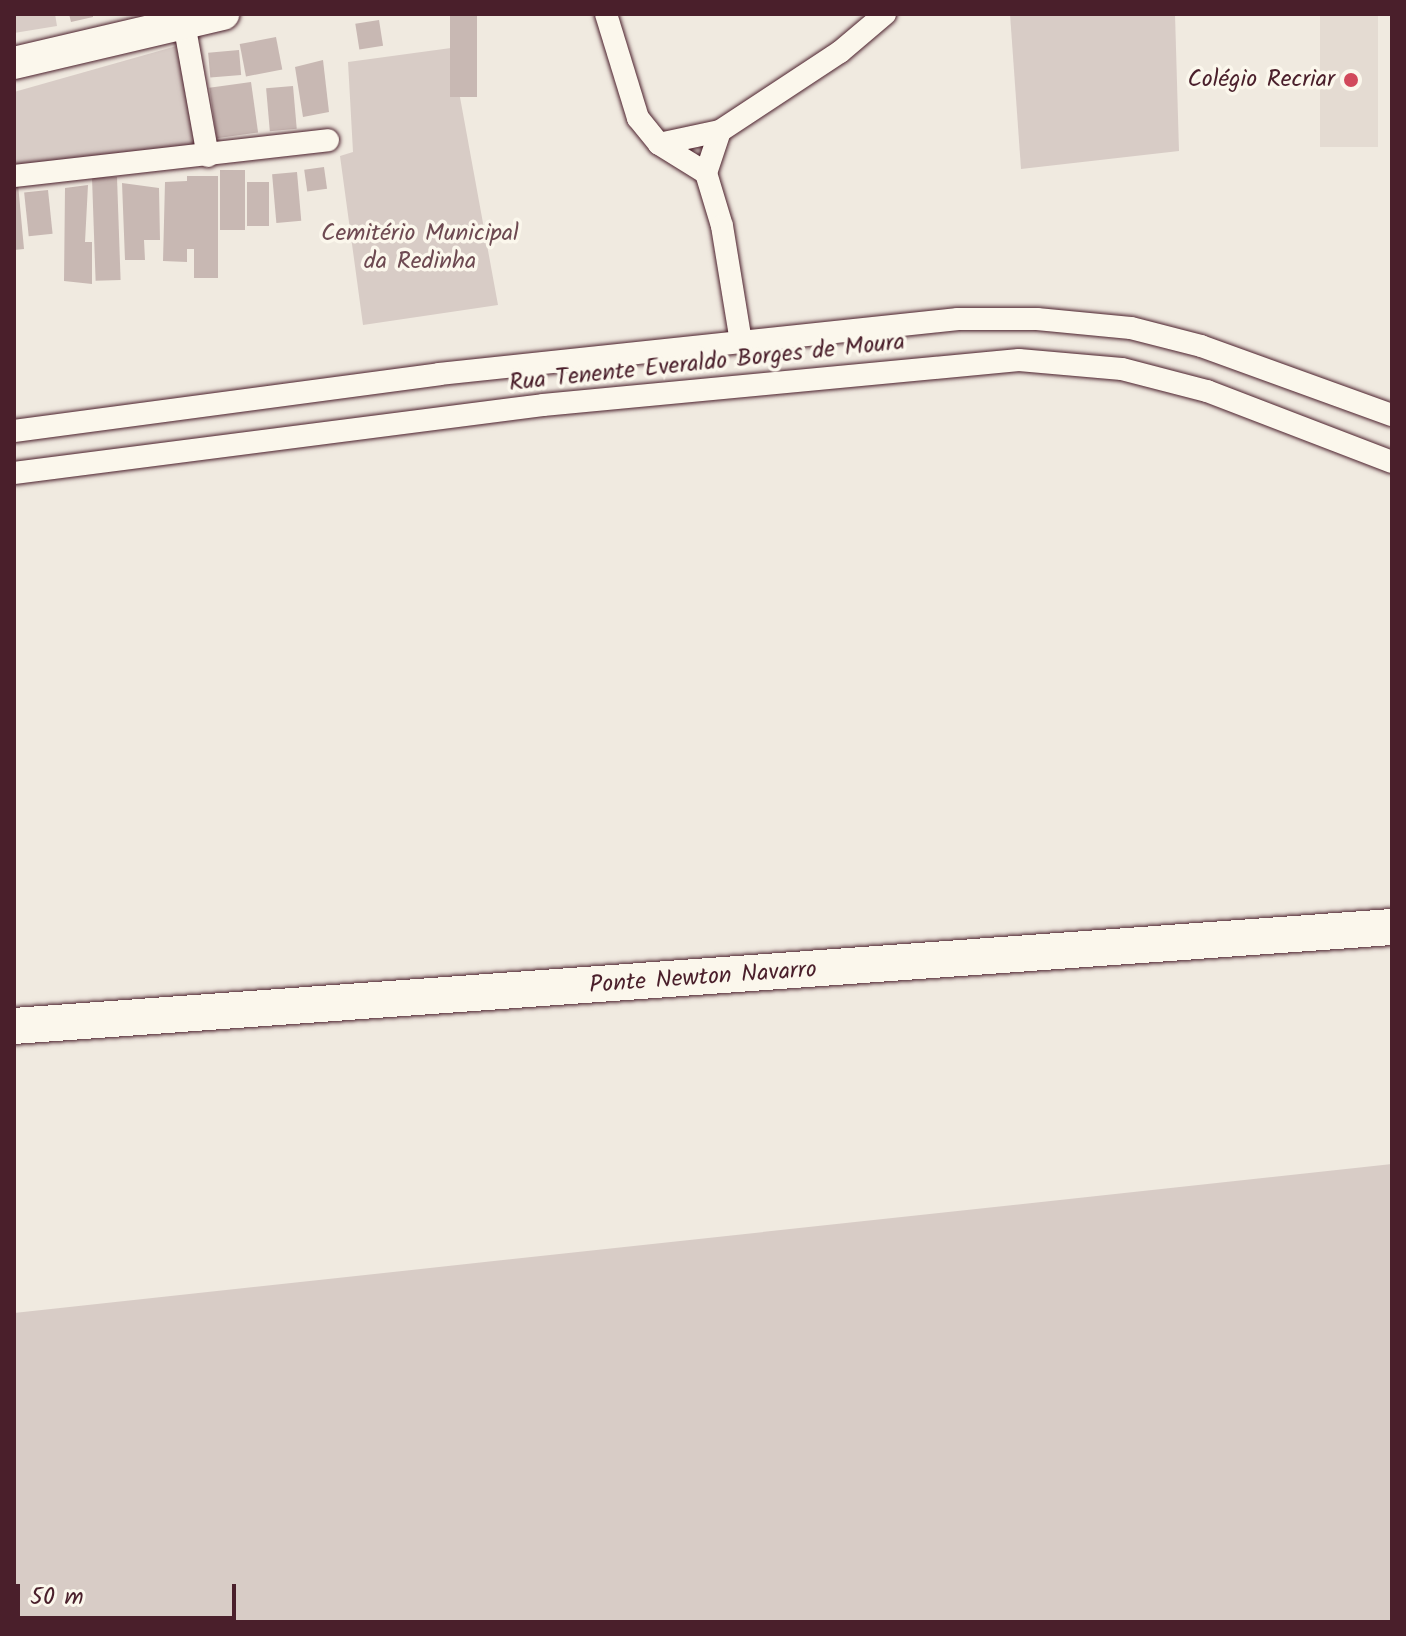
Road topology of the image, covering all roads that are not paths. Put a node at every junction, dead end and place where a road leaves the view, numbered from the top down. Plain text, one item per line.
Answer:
1 (223, 14) edge
2 (606, 14) edge
3 (885, 14) edge
4 (184, 23) junction
5 (14, 63) edge
6 (720, 131) junction
7 (328, 140) dead end
8 (659, 144) junction
9 (208, 156) junction
10 (706, 173) junction
11 (14, 176) edge
12 (741, 342) junction
13 (1392, 415) edge
14 (14, 431) edge
15 (1392, 462) edge
16 (14, 473) edge
17 (1392, 906) edge
18 (1392, 927) edge
19 (14, 1004) edge
20 (14, 1026) edge

1 - 4 street
2 - 8 street
3 - 6 street
4 - 5 street
4 - 9 street
6 - 8 street
6 - 10 street
7 - 9 street
8 - 10 street
9 - 11 street
10 - 12 street
12 - 13 street, Rua Tenente Everaldo Borges de Moura
12 - 14 street, Rua Tenente Everaldo Borges de Moura
15 - 16 street, Rua Tenente Everaldo Borges de Moura
17 - 19 main road, Ponte Newton Navarro
18 - 20 main road, Ponte Newton Navarro

